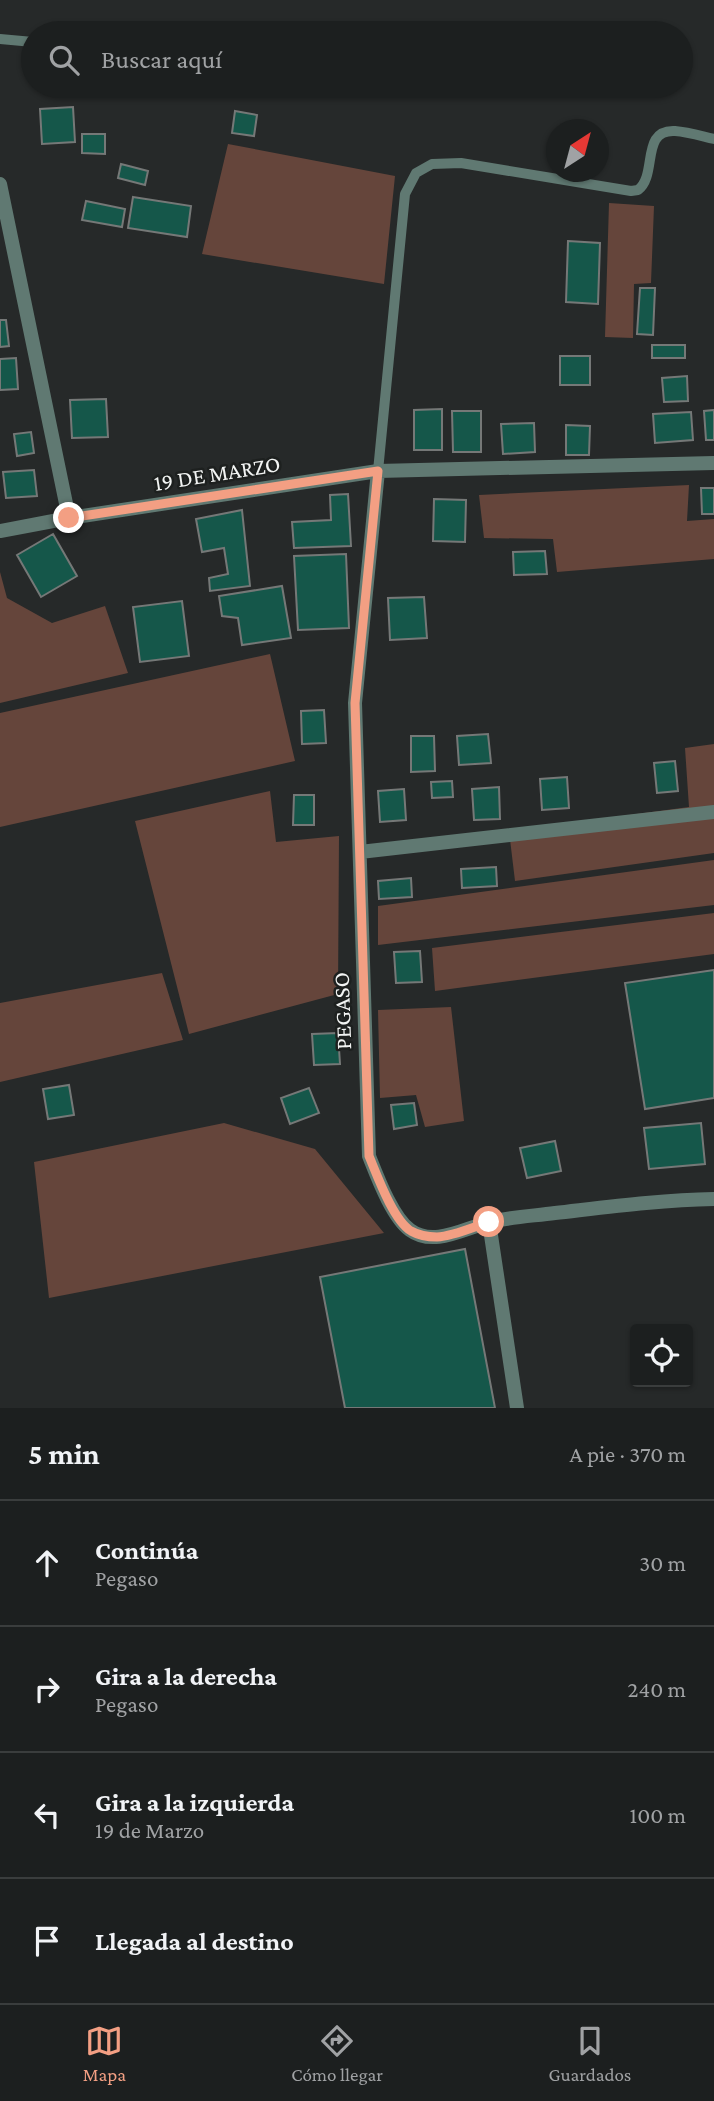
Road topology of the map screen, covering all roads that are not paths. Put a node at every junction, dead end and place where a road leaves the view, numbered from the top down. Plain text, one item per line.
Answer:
1 (0, 38) edge
2 (21, 41) edge
3 (714, 139) edge
4 (0, 184) edge
5 (714, 463) edge
6 (378, 471) junction
7 (69, 518) junction
8 (0, 531) edge
9 (714, 812) edge
10 (360, 852) junction
11 (714, 1199) edge
12 (489, 1222) junction
13 (517, 1408) edge

1 - 2 lane
3 - 6 lane
4 - 7 street
5 - 6 street, 19 DE MARZO
6 - 7 street, 19 DE MARZO
6 - 10 street, PEGASO
7 - 8 street, 19 DE MARZO
9 - 10 street
10 - 12 street, PEGASO
11 - 12 street, PEGASO
12 - 13 street

